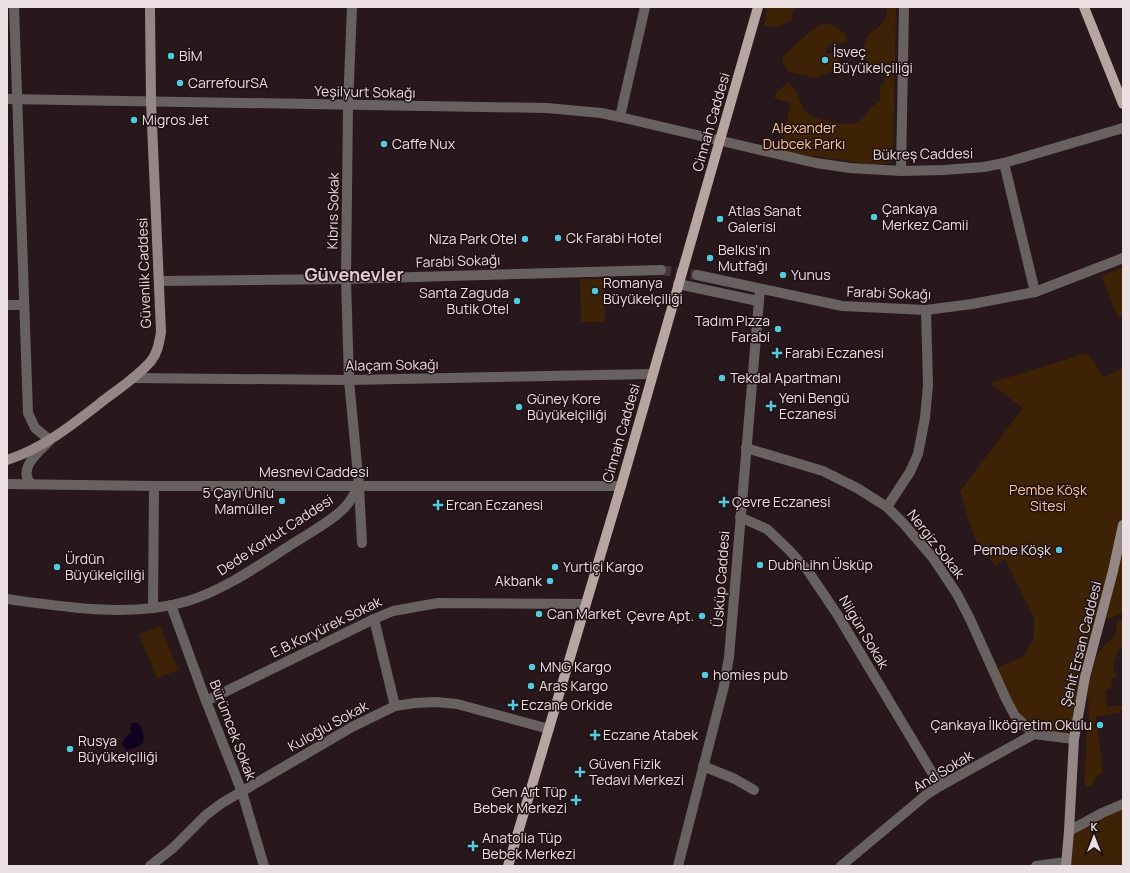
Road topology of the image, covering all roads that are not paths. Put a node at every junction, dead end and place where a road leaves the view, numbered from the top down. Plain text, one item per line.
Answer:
1 (14, 7) edge
2 (150, 7) edge
3 (352, 7) edge
4 (645, 7) edge
5 (758, 7) edge
6 (904, 7) edge
7 (1084, 7) edge
8 (12, 99) edge
9 (151, 101) junction
10 (1123, 104) edge
11 (348, 106) junction
12 (620, 117) junction
13 (1123, 128) edge
14 (720, 141) junction
15 (1004, 163) junction
16 (901, 171) junction
17 (1123, 258) edge
18 (662, 270) tunnel mouth
19 (697, 275) tunnel mouth
20 (346, 279) junction
21 (159, 281) junction
22 (678, 284) junction
23 (760, 289) junction
24 (1035, 292) junction
25 (758, 301) junction
26 (7, 305) edge
27 (24, 305) junction
28 (926, 310) junction
29 (652, 374) junction
30 (133, 378) junction
31 (349, 380) junction
32 (50, 440) junction
33 (746, 448) junction
34 (7, 460) edge
35 (7, 484) edge
36 (31, 484) junction
37 (154, 486) junction
38 (359, 486) junction
39 (621, 486) junction
40 (887, 508) junction
41 (740, 517) junction
42 (1123, 525) edge
43 (362, 543) dead end
44 (7, 599) edge
45 (585, 604) junction
46 (171, 606) junction
47 (153, 608) junction
48 (374, 619) junction
49 (206, 701) junction
50 (395, 706) junction
51 (549, 729) junction
52 (1034, 734) junction
53 (1074, 739) junction
54 (703, 766) junction
55 (940, 786) junction
56 (754, 790) dead end
57 (242, 792) junction
58 (1123, 804) edge
59 (1070, 831) junction
60 (1066, 864) edge
61 (150, 866) edge
62 (264, 866) edge
63 (508, 866) edge
64 (678, 866) edge
65 (841, 866) edge
66 (1036, 866) edge

1 - 8 street
2 - 9 main road, Güvenlik Caddesi
3 - 11 street, Kıbrıs Sokak
4 - 12 street
5 - 14 main road, Cinnah Caddesi
6 - 16 street
7 - 10 main road
8 - 9 street, Yeşilyurt Sokağı
8 - 27 street
9 - 11 street, Yeşilyurt Sokağı
9 - 21 main road, Güvenlik Caddesi
11 - 12 street, Yeşilyurt Sokağı
11 - 20 street, Kıbrıs Sokak
12 - 14 street, Yeşilyurt Sokağı
13 - 15 street, Bükreş Caddesi
14 - 16 street, Bükreş Caddesi
14 - 22 main road, Cinnah Caddesi
15 - 16 street, Bükreş Caddesi
15 - 24 street
17 - 24 street, Farabi Sokağı
18 - 20 street, Farabi Sokağı
19 - 23 street, Farabi Sokağı
20 - 21 street, Farabi Sokağı
20 - 31 street, Kıbrıs Sokak
21 - 30 main road, Güvenlik Caddesi
22 - 25 street
22 - 29 main road, Cinnah Caddesi
23 - 25 street, Üsküp Caddesi
23 - 28 street, Farabi Sokağı
24 - 28 street, Farabi Sokağı
25 - 33 street, Üsküp Caddesi
26 - 27 street
27 - 32 street
28 - 40 street
29 - 31 street, Alaçam Sokağı
29 - 39 main road, Cinnah Caddesi
30 - 31 street, Alaçam Sokağı
30 - 32 main road, Güvenlik Caddesi
31 - 38 street, Kıbrıs Sokak
32 - 34 main road, Güvenlik Caddesi
32 - 36 street
33 - 40 street, Nergiz Sokak
33 - 41 street, Üsküp Caddesi
35 - 36 street, Mesnevi Caddesi
36 - 37 street, Mesnevi Caddesi
37 - 38 street, Mesnevi Caddesi
37 - 47 street
38 - 39 street, Mesnevi Caddesi
38 - 43 street, Kıbrıs Sokak
38 - 46 street, Dede Korkut Caddesi
39 - 45 main road, Cinnah Caddesi
40 - 52 street, Nergiz Sokak
41 - 54 street, Üsküp Caddesi
41 - 55 street, Nilgün Sokak
42 - 53 main road, Şehit Ersan Caddesi
44 - 47 street, Dede Korkut Caddesi
45 - 48 street, E.B.Koryürek Sokak
45 - 51 main road, Cinnah Caddesi
46 - 47 street, Dede Korkut Caddesi
46 - 49 street, Bürümcek Sokak
48 - 49 street, E.B.Koryürek Sokak
48 - 50 street
49 - 57 street, Bürümcek Sokak
50 - 51 street, Kuloğlu Sokak
50 - 57 street, Kuloğlu Sokak
51 - 63 main road, Cinnah Caddesi
52 - 53 street
52 - 55 street, And Sokak
53 - 59 main road, Şehit Ersan Caddesi
54 - 56 street
54 - 64 street, Üsküp Caddesi
55 - 65 street, And Sokak
57 - 61 street, Kuloğlu Sokak
57 - 62 street, Bürümcek Sokak
58 - 59 street
59 - 60 main road, Şehit Ersan Caddesi
60 - 66 street

